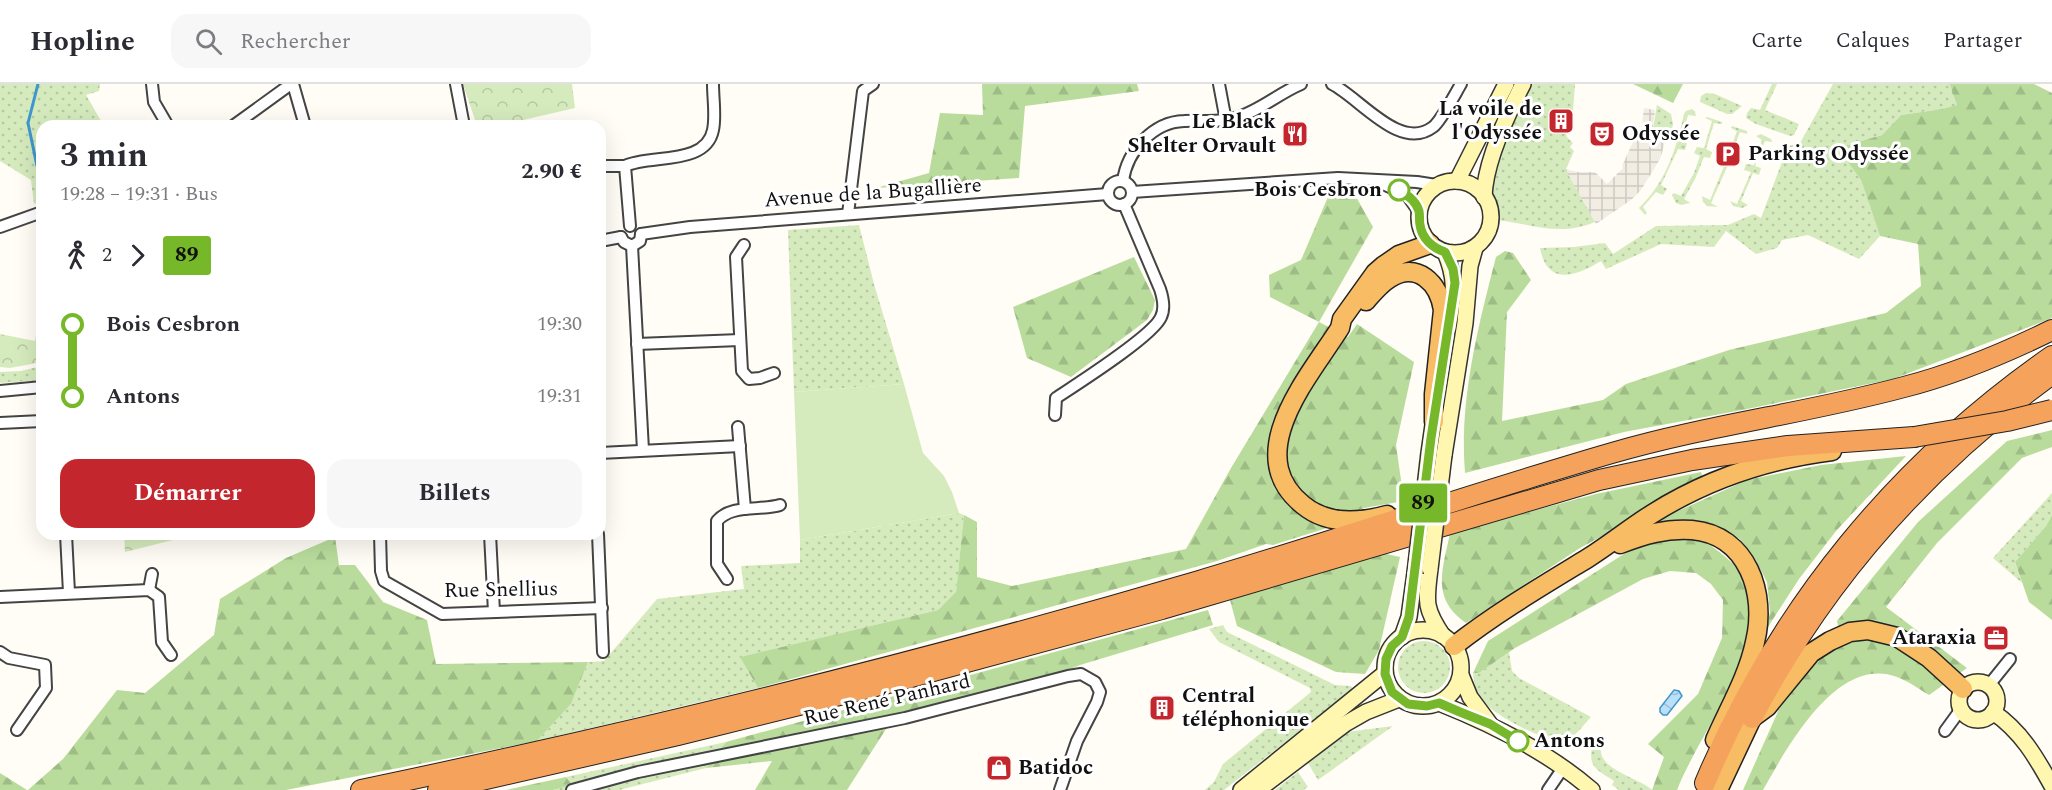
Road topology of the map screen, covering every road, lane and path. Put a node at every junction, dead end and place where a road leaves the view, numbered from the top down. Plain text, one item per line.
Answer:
1 (152, 84) edge
2 (292, 84) edge
3 (456, 84) edge
4 (713, 84) edge
5 (873, 84) edge
6 (1219, 84) edge
7 (1301, 84) edge
8 (1332, 84) edge
9 (1461, 84) edge
10 (1506, 84) edge
11 (1522, 84) edge
12 (164, 120) edge
13 (241, 120) edge
14 (303, 120) edge
15 (463, 120) edge
16 (1226, 121) junction
17 (606, 166) edge
18 (625, 166) junction
19 (1369, 180) junction
20 (1456, 181) junction
21 (1123, 182) junction
22 (1436, 185) junction
23 (1132, 192) junction
24 (1108, 194) junction
25 (1484, 197) junction
26 (1124, 204) junction
27 (1419, 212) junction
28 (36, 214) edge
29 (848, 214) junction
30 (630, 226) junction
31 (0, 227) edge
32 (641, 234) junction
33 (621, 237) junction
34 (606, 240) edge
35 (744, 245) dead end
36 (632, 246) junction
37 (1438, 248) junction
38 (1475, 248) junction
39 (1340, 328) junction
40 (2052, 330) edge
41 (740, 340) junction
42 (637, 344) junction
43 (2052, 356) edge
44 (774, 373) dead end
45 (2052, 374) edge
46 (36, 388) edge
47 (0, 391) edge
48 (2052, 410) edge
49 (1055, 415) dead end
50 (36, 421) edge
51 (1434, 422) junction
52 (0, 423) edge
53 (738, 427) dead end
54 (1914, 437) junction
55 (740, 446) junction
56 (643, 450) junction
57 (606, 453) edge
58 (1437, 454) junction
59 (780, 505) dead end
60 (745, 509) junction
61 (1429, 511) junction
62 (66, 540) edge
63 (380, 540) edge
64 (490, 540) edge
65 (598, 540) edge
66 (1593, 555) junction
67 (1422, 571) junction
68 (152, 574) dead end
69 (727, 579) dead end
70 (149, 590) junction
71 (69, 593) junction
72 (0, 597) edge
73 (602, 608) junction
74 (494, 612) junction
75 (1402, 637) junction
76 (1449, 641) junction
77 (0, 652) edge
78 (603, 652) dead end
79 (171, 656) dead end
80 (2010, 659) dead end
81 (1385, 674) junction
82 (1461, 675) junction
83 (1989, 685) junction
84 (1963, 689) junction
85 (1399, 699) junction
86 (1439, 703) junction
87 (1961, 710) junction
88 (1993, 712) junction
89 (1752, 718) junction
90 (1490, 724) junction
91 (17, 730) dead end
92 (1945, 731) dead end
93 (1563, 768) junction
94 (2052, 786) edge
95 (1708, 788) edge
96 (361, 790) edge
97 (438, 790) edge
98 (572, 790) edge
99 (1060, 790) edge
100 (1241, 790) edge
101 (1258, 790) edge
102 (1548, 790) edge
103 (1593, 790) edge

1 - 12 street
2 - 13 street
2 - 14 street
3 - 15 street
4 - 18 street
5 - 29 street
6 - 16 street
7 - 16 street
8 - 9 street
10 - 20 main road
11 - 25 main road
16 - 21 street
17 - 18 street
18 - 30 street
19 - 22 street
19 - 23 street
19 - 27 street
20 - 22 main road
20 - 25 main road
21 - 23 street
21 - 24 street
22 - 27 main road
23 - 26 street
24 - 26 street
24 - 29 street, Avenue de la Bugallière
25 - 38 main road
26 - 49 street
27 - 37 main road
28 - 31 street
29 - 32 street, Avenue de la Bugallière
30 - 32 street
30 - 33 street
32 - 36 street
33 - 34 street
33 - 36 street
35 - 41 street
36 - 42 street
37 - 38 main road
37 - 39 highway
37 - 51 main road
38 - 58 main road
39 - 51 highway
39 - 61 highway
40 - 61 highway
41 - 42 street
41 - 44 street
42 - 56 street
43 - 95 highway
45 - 89 highway
46 - 47 street
48 - 54 highway, bridge
50 - 52 street
51 - 58 main road
53 - 55 street
54 - 66 highway
54 - 97 highway
55 - 56 street
55 - 60 street
56 - 57 street
58 - 67 main road, bridge
59 - 60 street
60 - 69 street
61 - 96 highway
62 - 71 street
63 - 74 street, Rue Snellius
64 - 74 street
65 - 73 street
66 - 76 highway
66 - 95 highway
67 - 75 main road
67 - 76 main road
68 - 70 street
70 - 71 street
70 - 79 street
71 - 72 street
73 - 74 street, Rue Snellius
73 - 78 street
75 - 76 main road
75 - 81 main road
76 - 82 main road
77 - 91 street
80 - 83 street
81 - 85 main road
81 - 100 main road
82 - 86 main road
82 - 90 main road
83 - 84 main road
83 - 88 main road
84 - 87 main road
84 - 89 highway
85 - 86 main road
85 - 101 main road
86 - 90 main road
87 - 88 main road
87 - 92 street
88 - 94 main road
89 - 95 highway
90 - 93 main road
93 - 102 street
93 - 103 main road
98 - 99 street, Rue René Panhard

